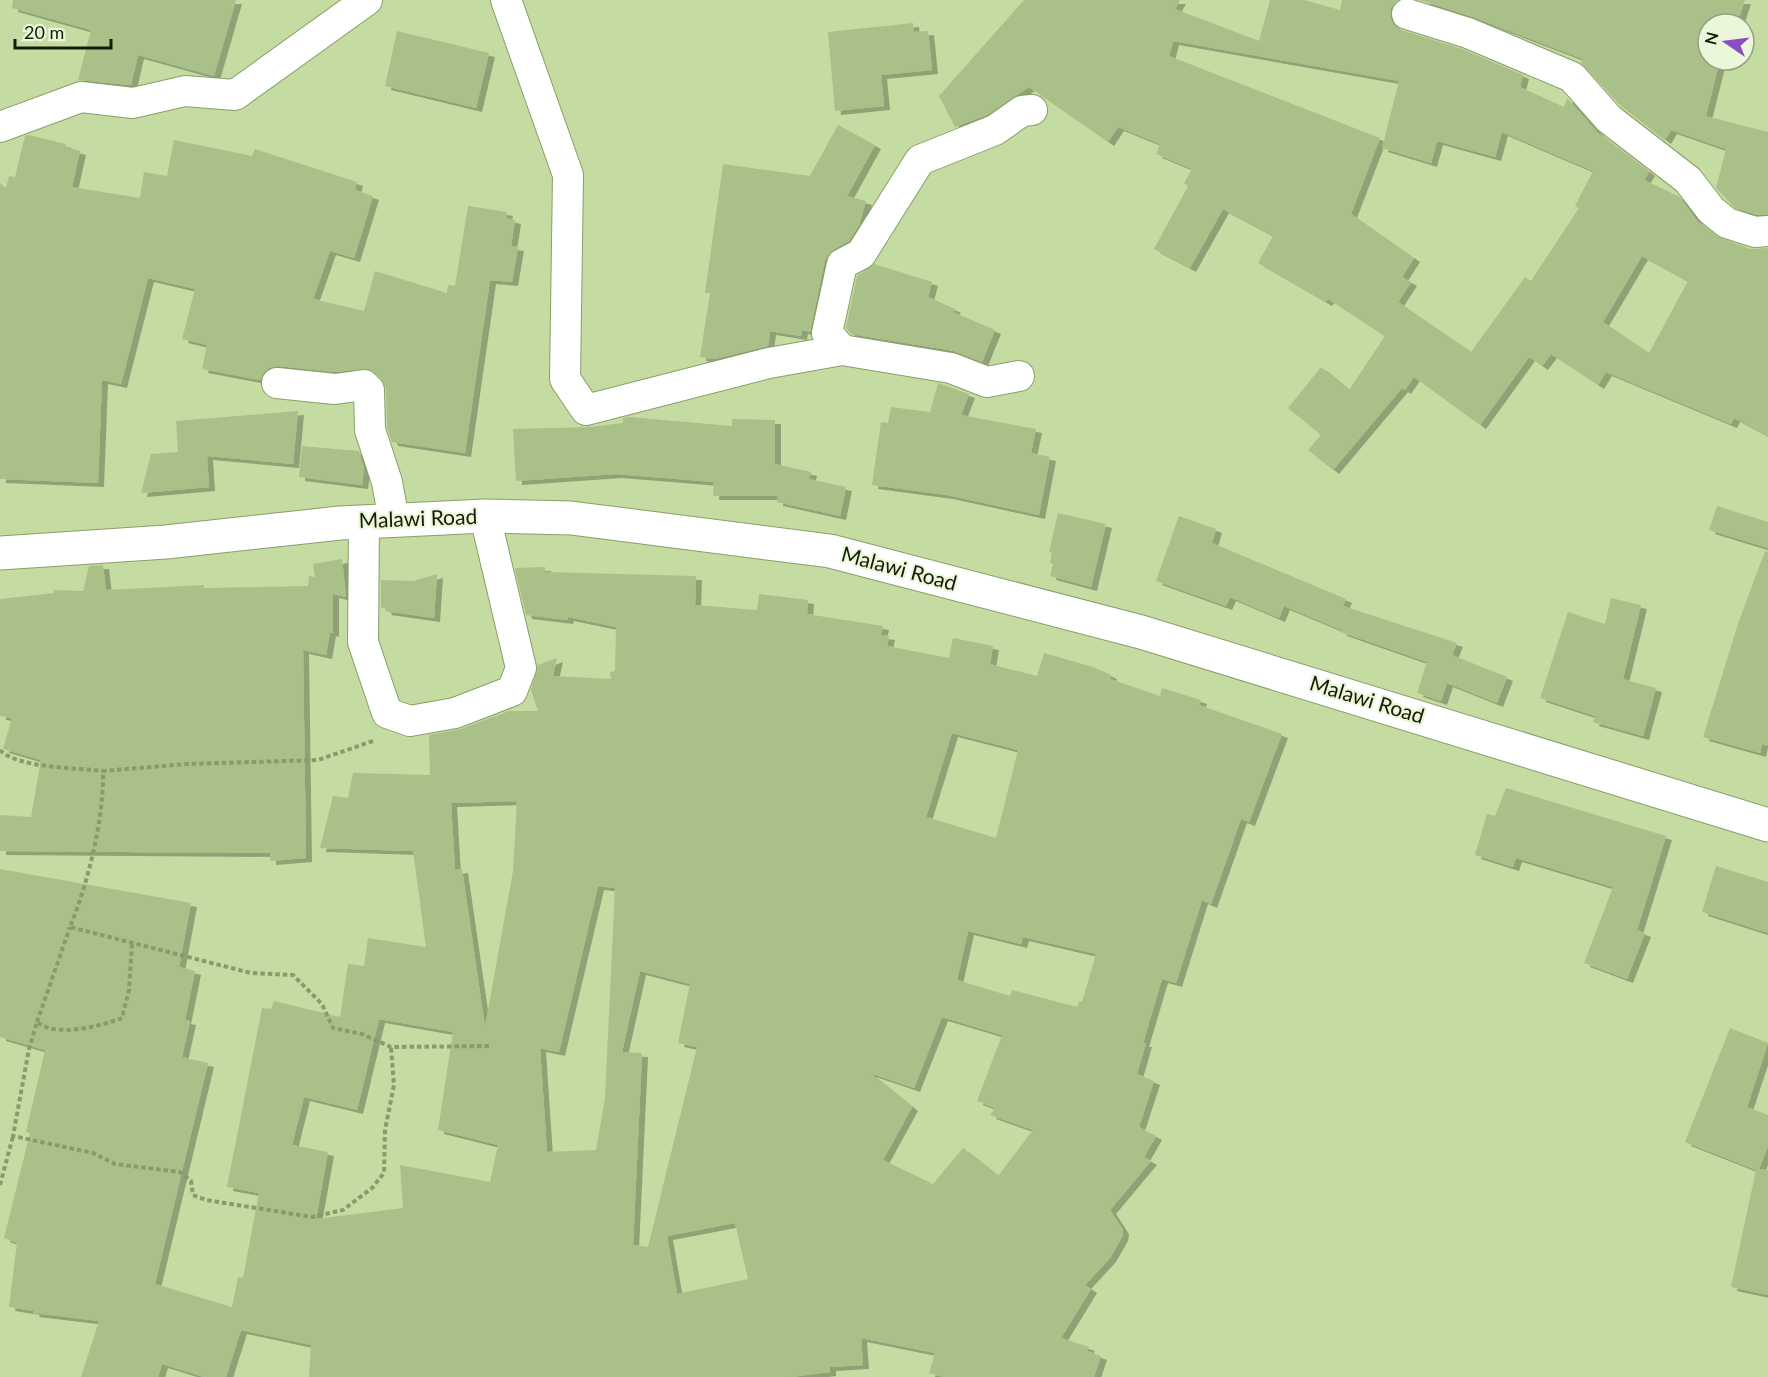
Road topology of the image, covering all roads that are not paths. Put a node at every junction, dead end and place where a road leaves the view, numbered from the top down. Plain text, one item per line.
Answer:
1 (367, 0) edge
2 (506, 0) edge
3 (1407, 14) dead end
4 (1032, 110) dead end
5 (0, 127) edge
6 (1768, 231) edge
7 (842, 350) junction
8 (1019, 376) dead end
9 (277, 383) dead end
10 (485, 516) junction
11 (379, 521) junction
12 (0, 553) edge
13 (1768, 825) edge

1 - 5 street
2 - 7 street
3 - 6 street
4 - 7 street
7 - 8 street
9 - 11 street
10 - 11 main road, Malawi Road
10 - 11 street
10 - 13 main road, Malawi Road
11 - 12 main road, Malawi Road

